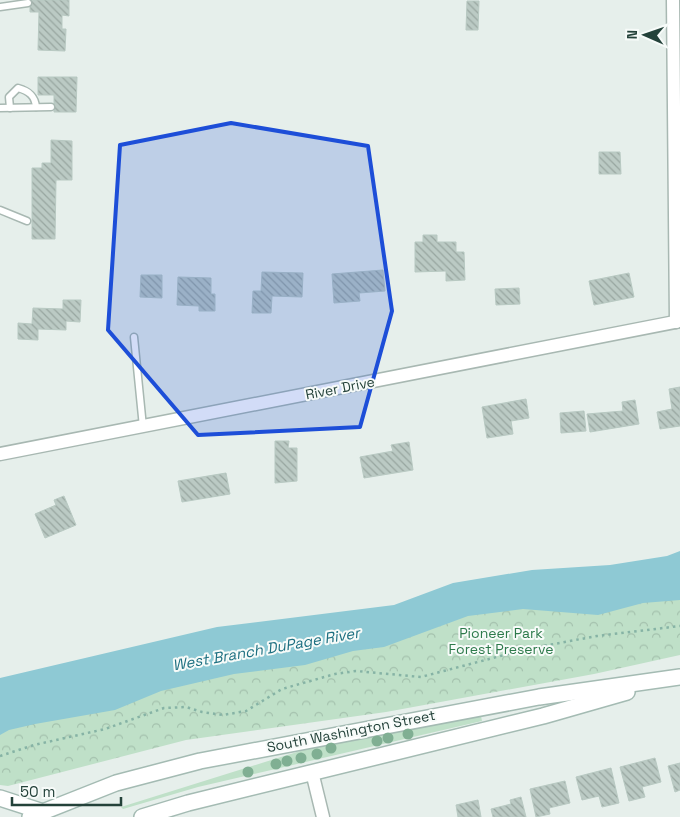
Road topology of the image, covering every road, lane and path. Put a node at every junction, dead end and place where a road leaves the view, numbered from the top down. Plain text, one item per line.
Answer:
1 (673, 0) edge
2 (28, 2) dead end
3 (0, 7) edge
4 (36, 107) junction
5 (51, 107) dead end
6 (0, 108) edge
7 (10, 108) junction
8 (0, 210) edge
9 (27, 222) dead end
10 (678, 321) edge
11 (134, 337) dead end
12 (143, 427) junction
13 (0, 454) edge
14 (680, 626) edge
15 (680, 677) edge
16 (0, 756) edge
17 (312, 772) junction
18 (0, 798) edge
19 (37, 815) edge
20 (142, 817) edge
21 (323, 817) edge

1 - 10 street
2 - 3 lane
4 - 5 lane
4 - 7 lane
4 - 7 lane
6 - 7 lane
8 - 9 lane
10 - 12 street, River Drive
11 - 12 lane
12 - 13 street, River Drive
14 - 16 path
15 - 17 main road, South Washington Street
15 - 19 main road, South Washington Street
17 - 20 main road, South Washington Street
17 - 21 street
18 - 19 main road

